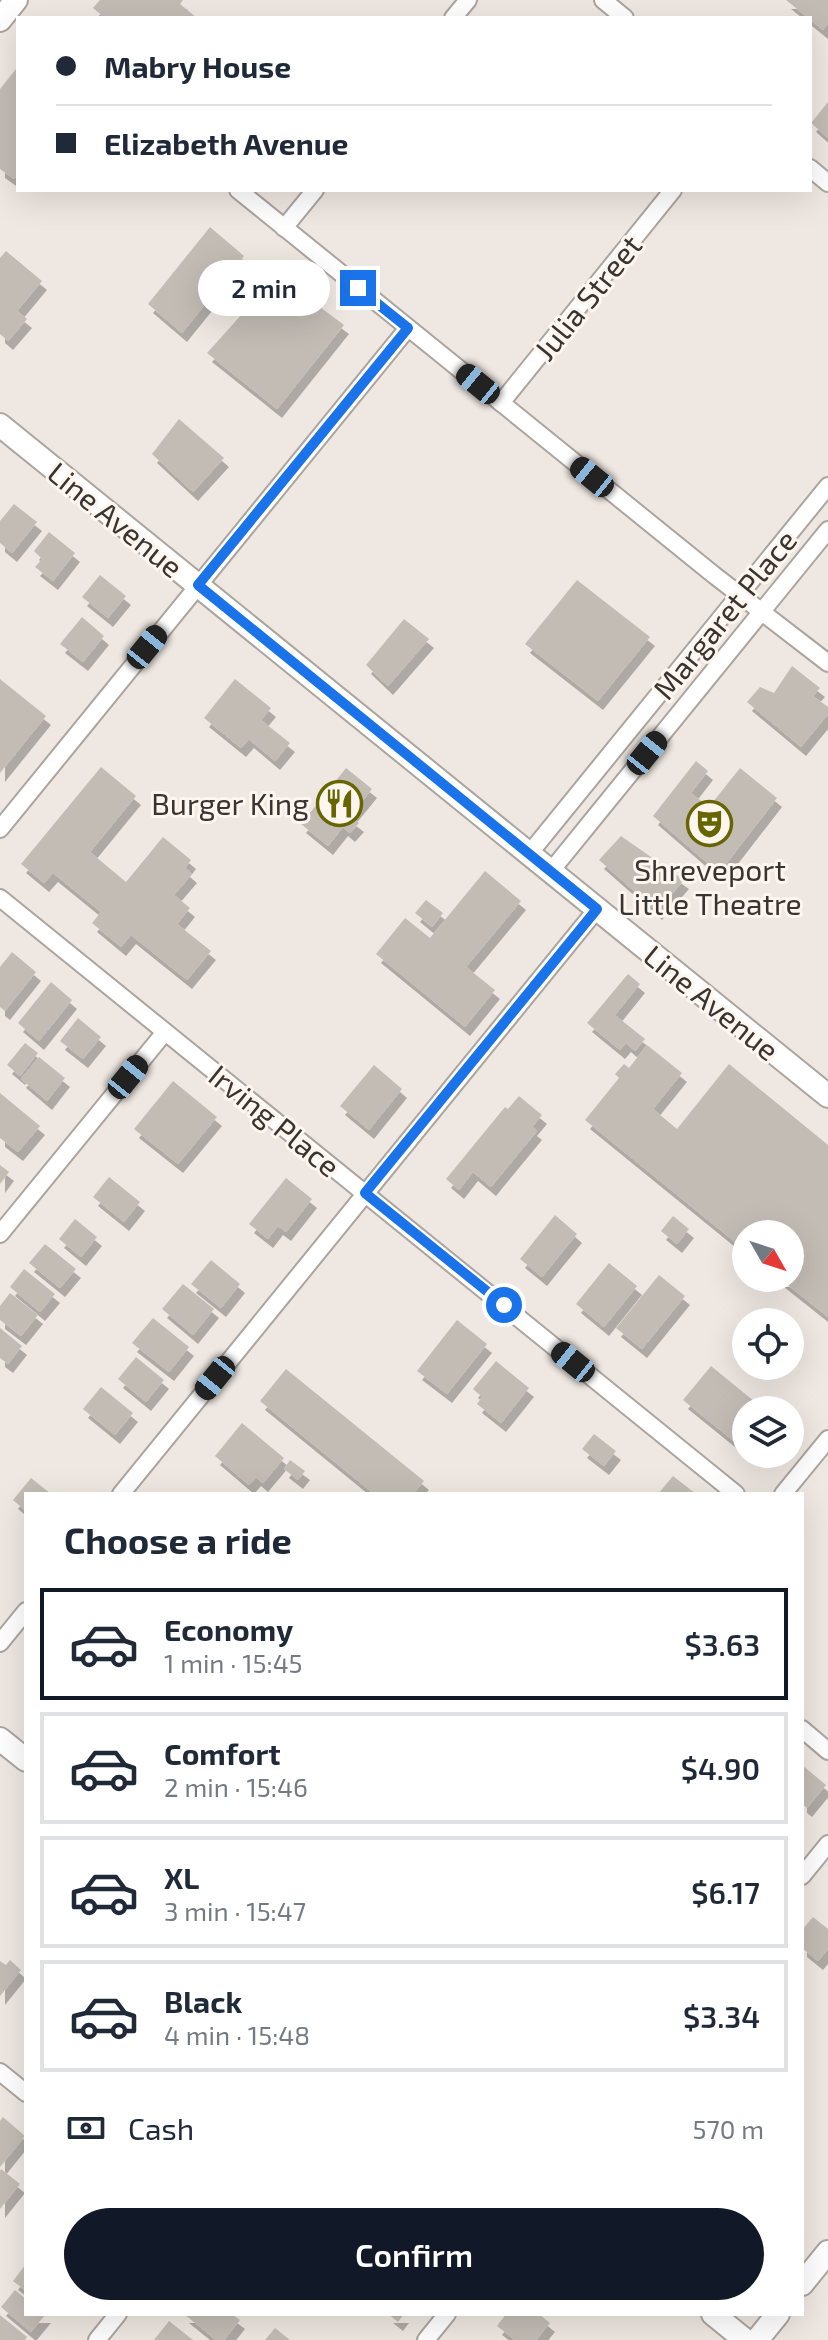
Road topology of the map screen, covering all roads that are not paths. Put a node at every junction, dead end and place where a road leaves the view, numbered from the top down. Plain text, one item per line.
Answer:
1 (468, 0) edge
2 (603, 0) edge
3 (455, 16) edge
4 (623, 16) edge
5 (812, 170) edge
6 (828, 183) edge
7 (240, 192) edge
8 (313, 192) edge
9 (671, 192) edge
10 (284, 228) junction
11 (408, 328) junction
12 (501, 403) junction
13 (0, 425) edge
14 (828, 486) edge
15 (828, 530) edge
16 (198, 585) junction
17 (740, 595) junction
18 (763, 610) junction
19 (828, 663) edge
20 (0, 829) edge
21 (529, 854) junction
22 (551, 871) junction
23 (0, 898) edge
24 (597, 909) junction
25 (165, 1032) junction
26 (828, 1096) edge
27 (365, 1193) junction
28 (0, 1234) edge
29 (828, 1439) edge
30 (123, 1492) edge
31 (734, 1492) edge
32 (785, 1492) edge
33 (24, 1613) edge
34 (0, 1643) edge
35 (804, 1731) edge
36 (0, 1739) edge
37 (828, 1751) edge
38 (24, 1758) edge
39 (828, 1844) edge
40 (804, 1874) edge
41 (0, 2072) edge
42 (24, 2091) edge
43 (828, 2252) edge
44 (804, 2282) edge
45 (116, 2316) edge
46 (445, 2316) edge
47 (715, 2316) edge
48 (776, 2316) edge
49 (97, 2340) edge
50 (426, 2340) edge
51 (745, 2340) edge
52 (757, 2340) edge

1 - 3 street
2 - 4 street
5 - 6 street
7 - 10 street
8 - 10 street
9 - 12 street, Julia Street
10 - 11 street
11 - 12 street
11 - 16 street
12 - 17 street
13 - 16 main road, Line Avenue
14 - 17 street, Margaret Place
15 - 18 street, Margaret Place
16 - 20 street
16 - 21 main road, Line Avenue
17 - 18 street
17 - 21 street, Margaret Place
18 - 19 street
18 - 22 street, Margaret Place
21 - 22 main road, Line Avenue
22 - 24 main road, Line Avenue
23 - 25 street, Irving Place
24 - 26 main road, Line Avenue
24 - 27 street
25 - 27 street, Irving Place
25 - 28 street
27 - 30 street
27 - 31 street, Irving Place
29 - 32 street
33 - 34 street
35 - 37 street
36 - 38 main road
39 - 40 street
41 - 42 street
43 - 44 main road
45 - 49 street
46 - 50 street
47 - 51 main road
48 - 52 main road

